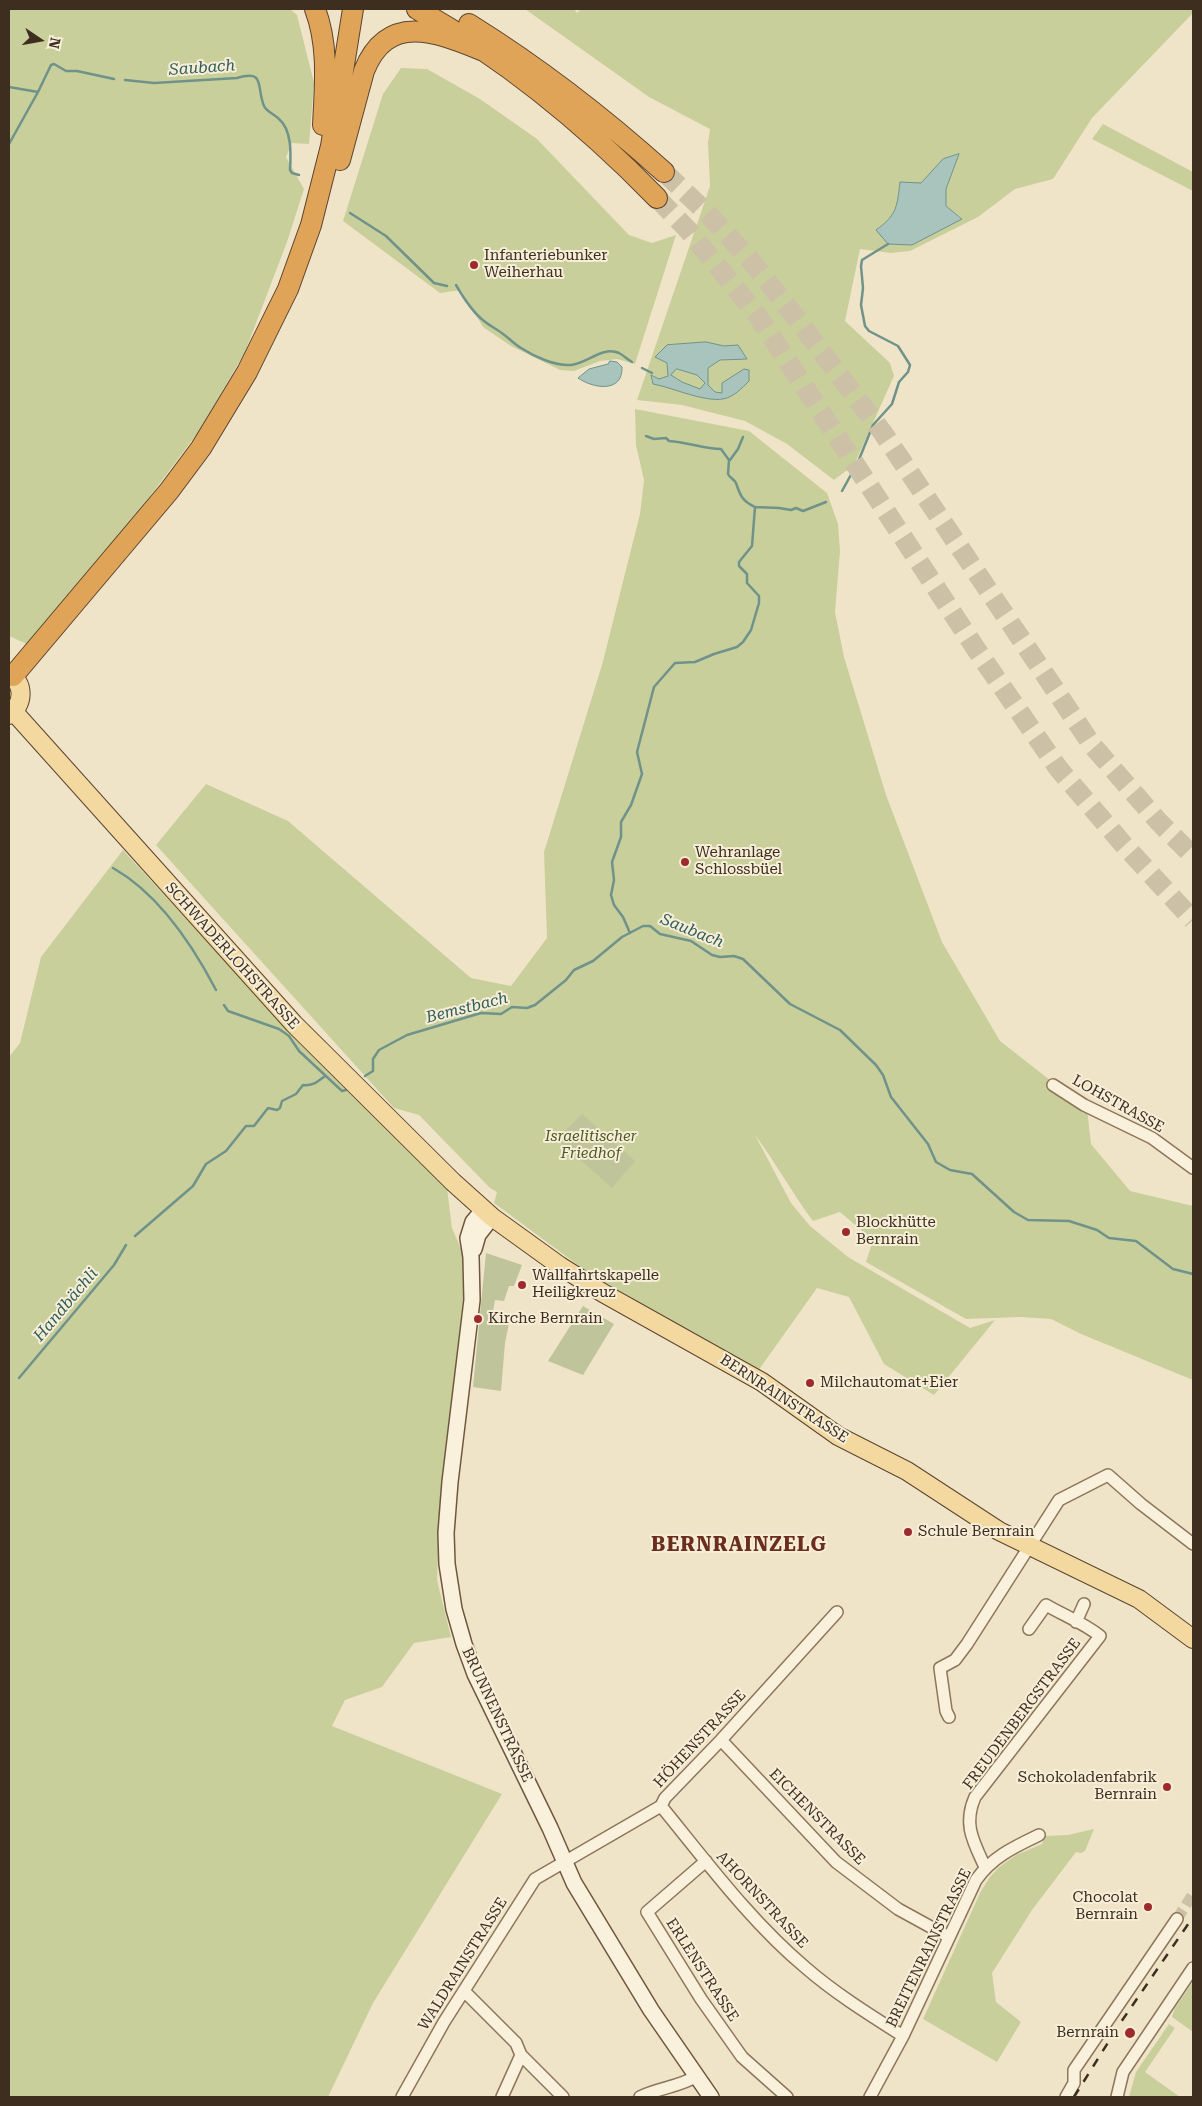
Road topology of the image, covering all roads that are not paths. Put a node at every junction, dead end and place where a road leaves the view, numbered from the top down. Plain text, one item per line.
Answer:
1 (315, 9) edge
2 (345, 9) edge
3 (353, 9) edge
4 (417, 9) edge
5 (443, 9) edge
6 (488, 53) junction
7 (322, 145) junction
8 (664, 172) tunnel mouth
9 (658, 198) tunnel mouth
10 (295, 273) junction
11 (264, 338) junction
12 (11, 675) edge
13 (11, 713) edge
14 (1053, 1085) dead end
15 (1193, 1168) edge
16 (461, 1190) joint
17 (488, 1213) junction
18 (1193, 1544) edge
19 (1029, 1546) junction
20 (1084, 1604) dead end
21 (837, 1612) dead end
22 (1076, 1622) junction
23 (1029, 1629) dead end
24 (1193, 1638) edge
25 (949, 1717) dead end
26 (722, 1740) junction
27 (661, 1806) junction
28 (1038, 1836) dead end
29 (706, 1861) junction
30 (565, 1862) junction
31 (985, 1867) junction
32 (1177, 1919) tunnel mouth
33 (949, 1937) junction
34 (1193, 1968) edge
35 (464, 1991) junction
36 (903, 2036) junction
37 (521, 2055) junction
38 (697, 2076) junction
39 (402, 2097) edge
40 (502, 2097) edge
41 (563, 2097) edge
42 (640, 2097) edge
43 (711, 2097) edge
44 (787, 2097) edge
45 (870, 2097) edge
46 (1066, 2097) edge
47 (1117, 2097) edge

1 - 7 highway
2 - 7 highway
3 - 10 highway
4 - 6 highway
5 - 8 highway
6 - 9 highway
6 - 10 highway
7 - 11 highway
10 - 11 highway
11 - 12 highway
12 - 13 main road, SCHWADERLOHSTRASSE
13 - 16 main road, SCHWADERLOHSTRASSE
14 - 15 street, LOHSTRASSE
16 - 17 main road, BERNRAINSTRASSE
17 - 19 main road, BERNRAINSTRASSE
17 - 30 main road, BRUNNENSTRASSE
18 - 19 street
19 - 24 main road, BERNRAINSTRASSE
19 - 25 street
20 - 22 street, FREUDENBERGSTRASSE
21 - 26 street, HÖHENSTRASSE
22 - 23 street, FREUDENBERGSTRASSE
22 - 31 street, FREUDENBERGSTRASSE
26 - 27 street, HÖHENSTRASSE
26 - 33 street, EICHENSTRASSE
27 - 29 street, AHORNSTRASSE
27 - 30 street, HÖHENSTRASSE
28 - 31 street, BREITENRAINSTRASSE
29 - 36 street, AHORNSTRASSE
29 - 44 street, ERLENSTRASSE
30 - 35 street, WALDRAINSTRASSE
30 - 38 main road, BRUNNENSTRASSE
31 - 33 street, BREITENRAINSTRASSE
32 - 46 street
33 - 36 street, BREITENRAINSTRASSE
34 - 47 street
35 - 37 street
35 - 39 street, WALDRAINSTRASSE
36 - 45 street, BREITENRAINSTRASSE
37 - 40 street
37 - 41 street
38 - 42 street
38 - 43 main road, BRUNNENSTRASSE

